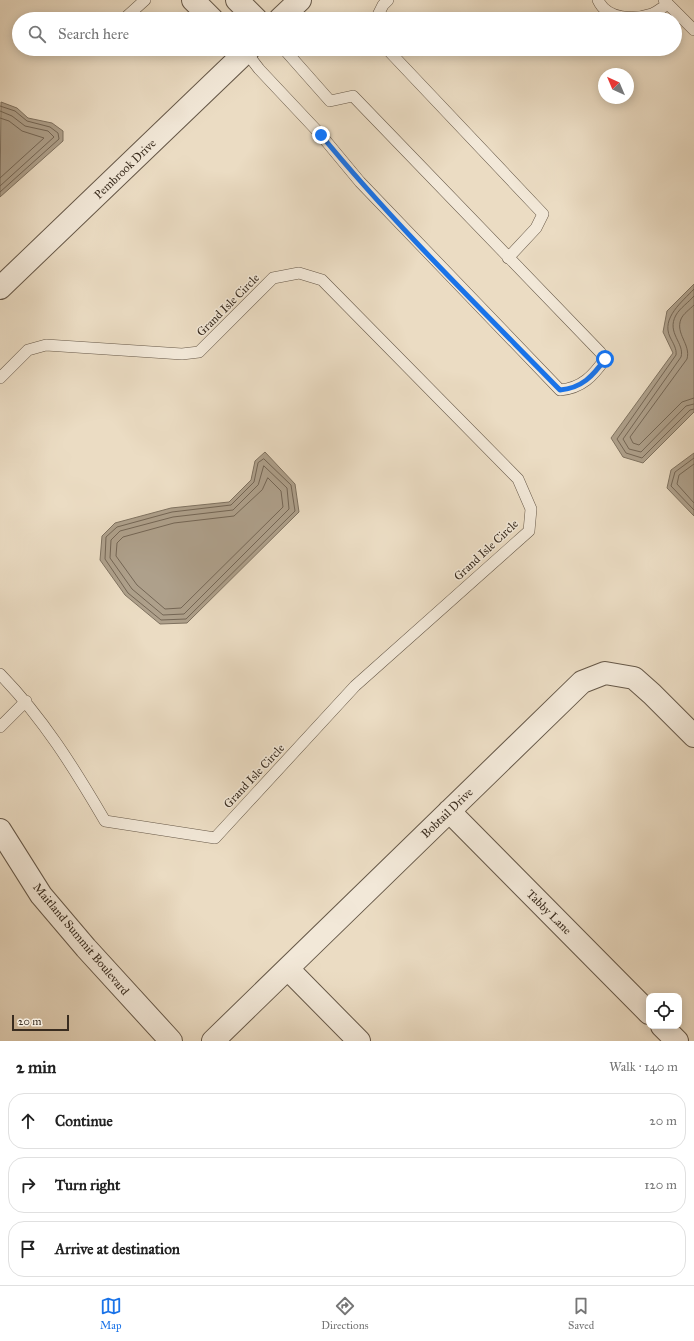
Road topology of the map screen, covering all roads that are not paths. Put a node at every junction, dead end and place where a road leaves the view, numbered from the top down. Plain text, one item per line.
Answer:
1 (145, 0) edge
2 (193, 0) edge
3 (237, 0) edge
4 (300, 0) edge
5 (388, 0) edge
6 (598, 0) edge
7 (666, 2) edge
8 (132, 12) edge
9 (205, 12) edge
10 (249, 12) edge
11 (287, 12) edge
12 (380, 12) edge
13 (609, 12) edge
14 (654, 12) edge
15 (676, 12) edge
16 (682, 18) edge
17 (694, 30) edge
18 (240, 56) edge
19 (250, 56) edge
20 (290, 56) edge
21 (394, 56) edge
22 (508, 258) junction
23 (0, 288) edge
24 (0, 378) edge
25 (0, 674) edge
26 (26, 701) junction
27 (0, 727) edge
28 (694, 736) edge
29 (449, 811) junction
30 (0, 830) edge
31 (288, 969) junction
32 (646, 1010) edge
33 (665, 1029) edge
34 (171, 1041) edge
35 (213, 1041) edge
36 (359, 1041) edge
37 (677, 1041) edge

1 - 8 lane
2 - 9 street
3 - 10 street
4 - 11 street
5 - 12 lane
6 - 13 lane
7 - 14 lane
7 - 15 lane
16 - 17 lane
18 - 23 street, Pembrook Drive
19 - 22 lane
20 - 22 lane
21 - 22 lane
24 - 26 lane, Grand Isle Circle
25 - 26 lane, Grand Isle Circle
26 - 27 lane
28 - 29 street, Bobtail Drive
29 - 31 street, Bobtail Drive
29 - 32 street, Tabby Lane
30 - 34 street, Maitland Summit Boulevard
31 - 35 street, Bobtail Drive
31 - 36 street
33 - 37 street

